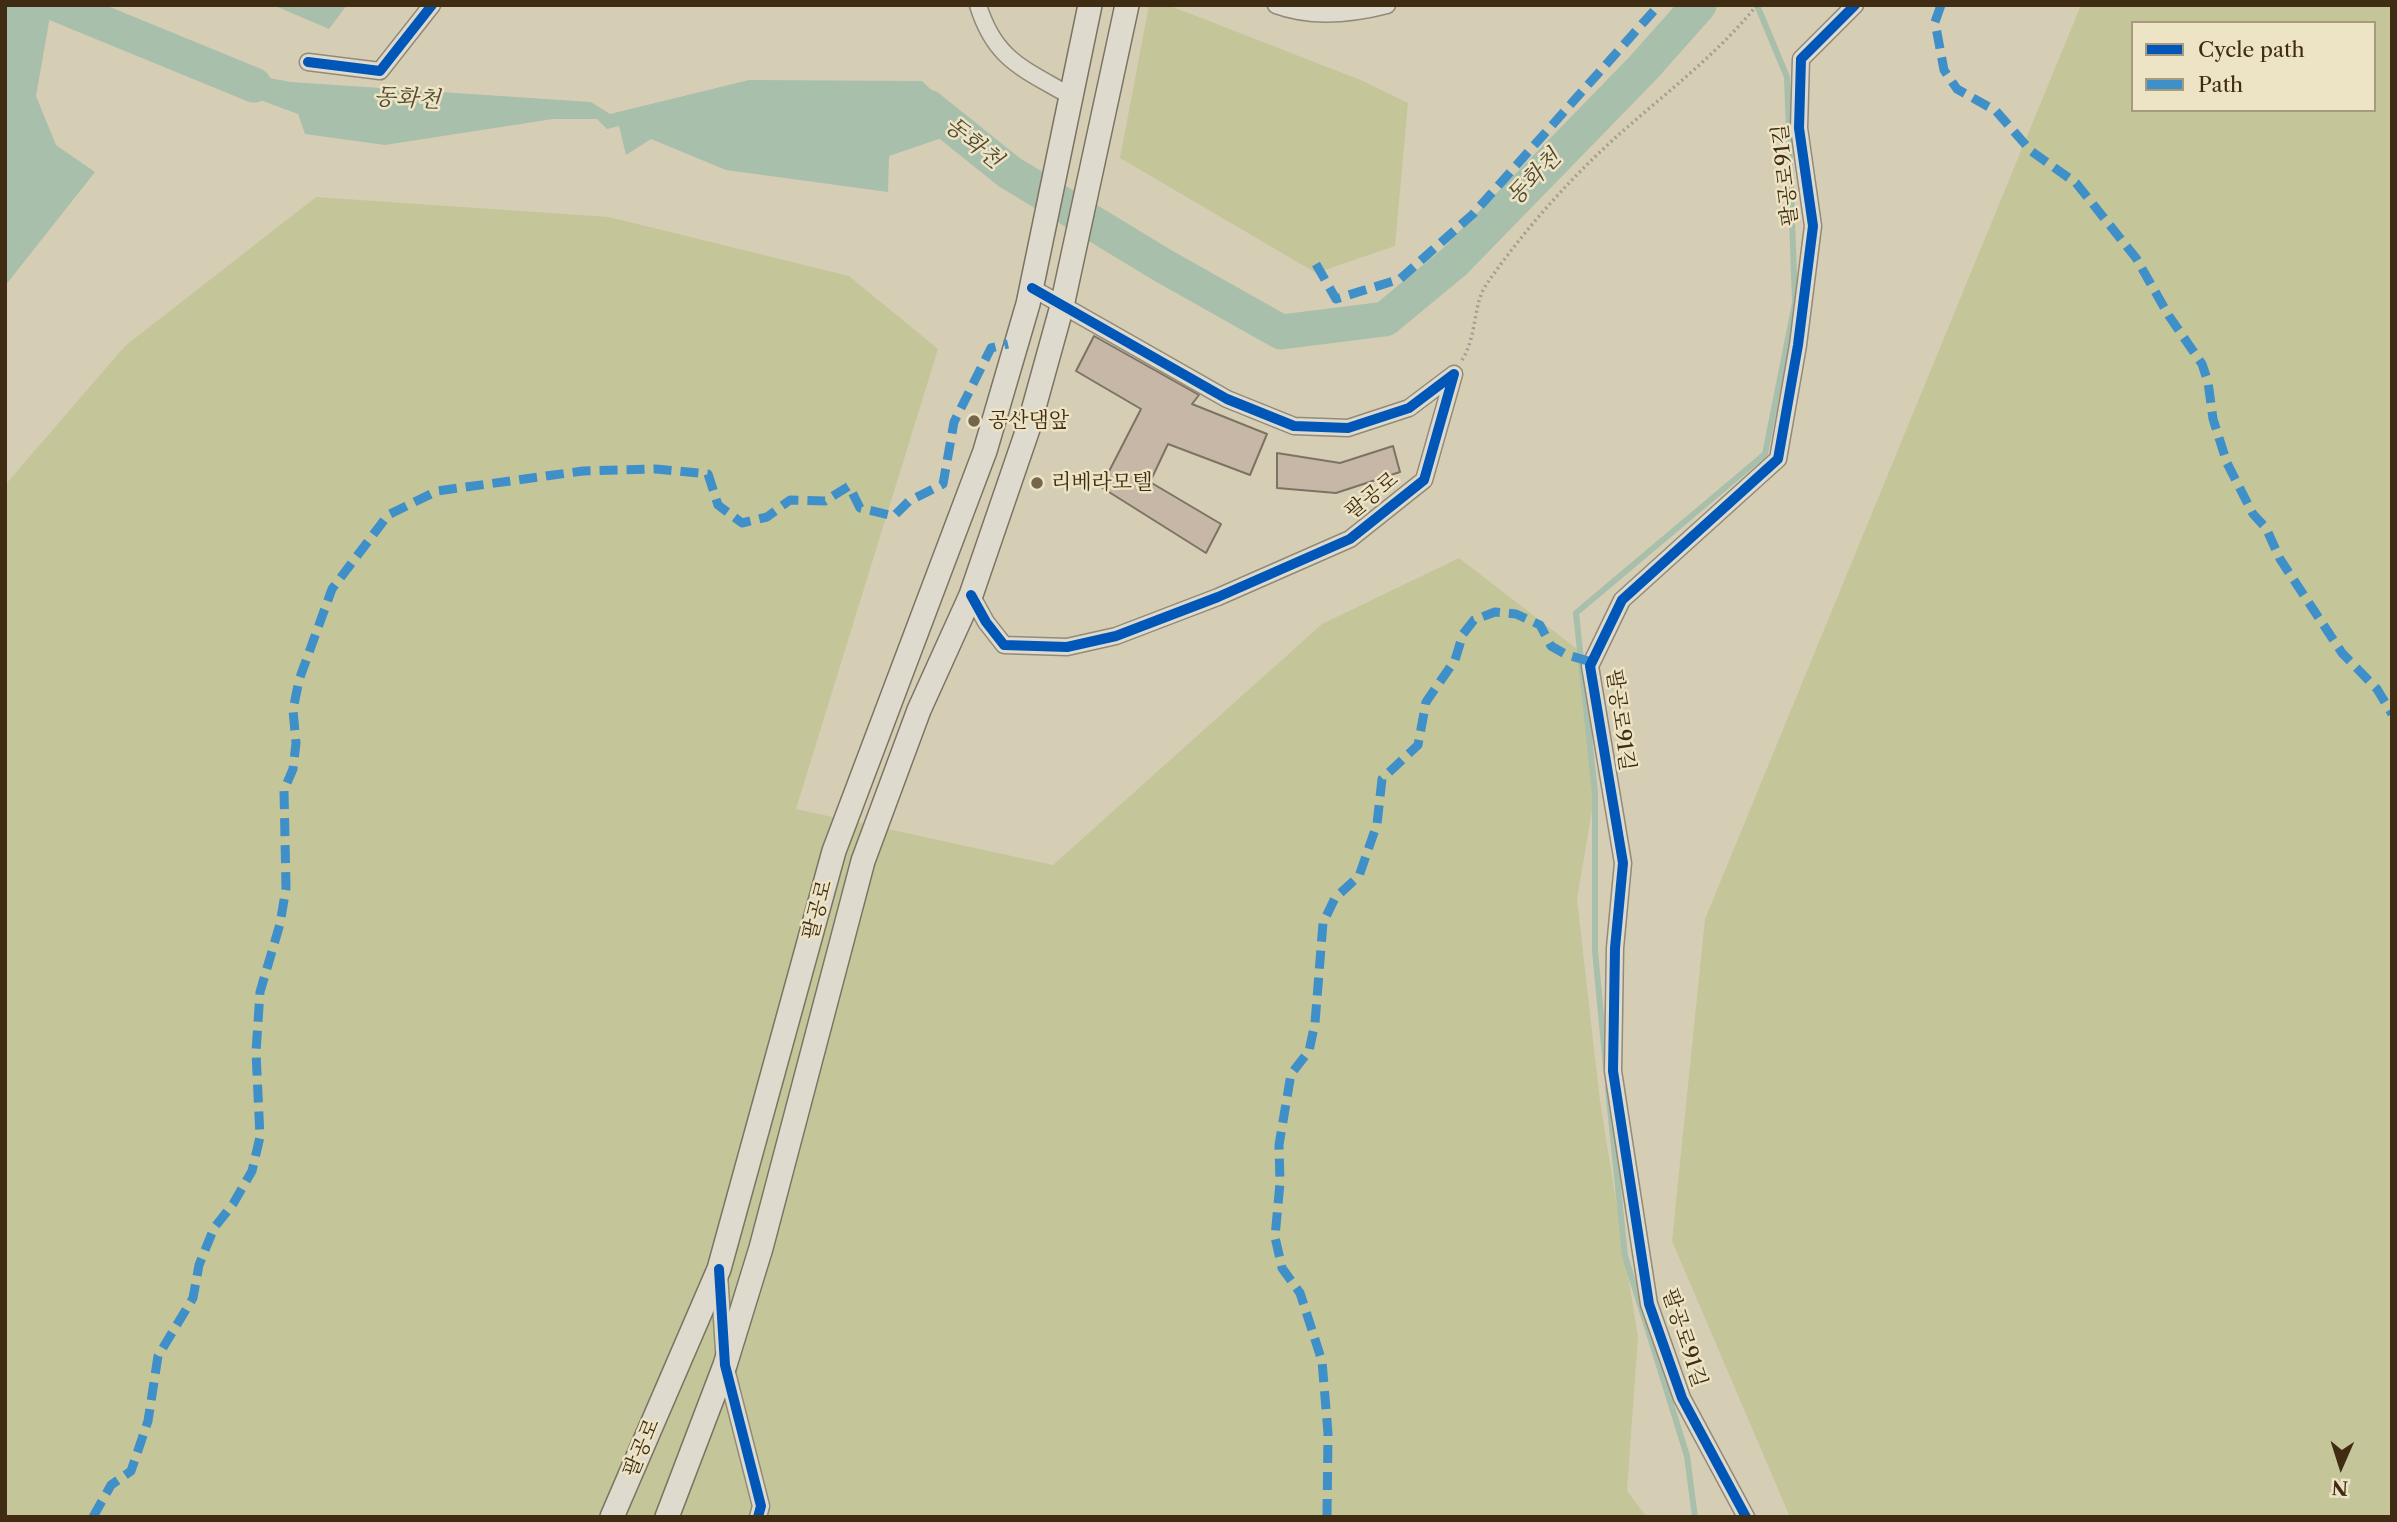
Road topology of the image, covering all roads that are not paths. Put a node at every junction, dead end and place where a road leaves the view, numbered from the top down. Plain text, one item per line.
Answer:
1 (432, 5) edge
2 (978, 5) edge
3 (1090, 5) edge
4 (1127, 5) edge
5 (1276, 5) edge
6 (1387, 5) edge
7 (1855, 5) edge
8 (308, 62) dead end
9 (1072, 97) junction
10 (1032, 288) junction
11 (1062, 305) junction
12 (971, 595) junction
13 (719, 1269) junction
14 (725, 1365) junction
15 (612, 1517) edge
16 (667, 1517) edge
17 (758, 1517) edge
18 (1746, 1517) edge

1 - 8 street
2 - 9 street
3 - 9 main road
4 - 11 main road, 팔공로
5 - 6 street
7 - 18 street, 팔공로91길
9 - 10 main road, 팔공로
10 - 11 street
10 - 13 main road, 팔공로
11 - 12 main road, 팔공로
11 - 12 street, 팔공로
12 - 14 main road, 팔공로
13 - 14 street
13 - 15 main road, 팔공로
14 - 16 main road, 팔공로
14 - 17 street

